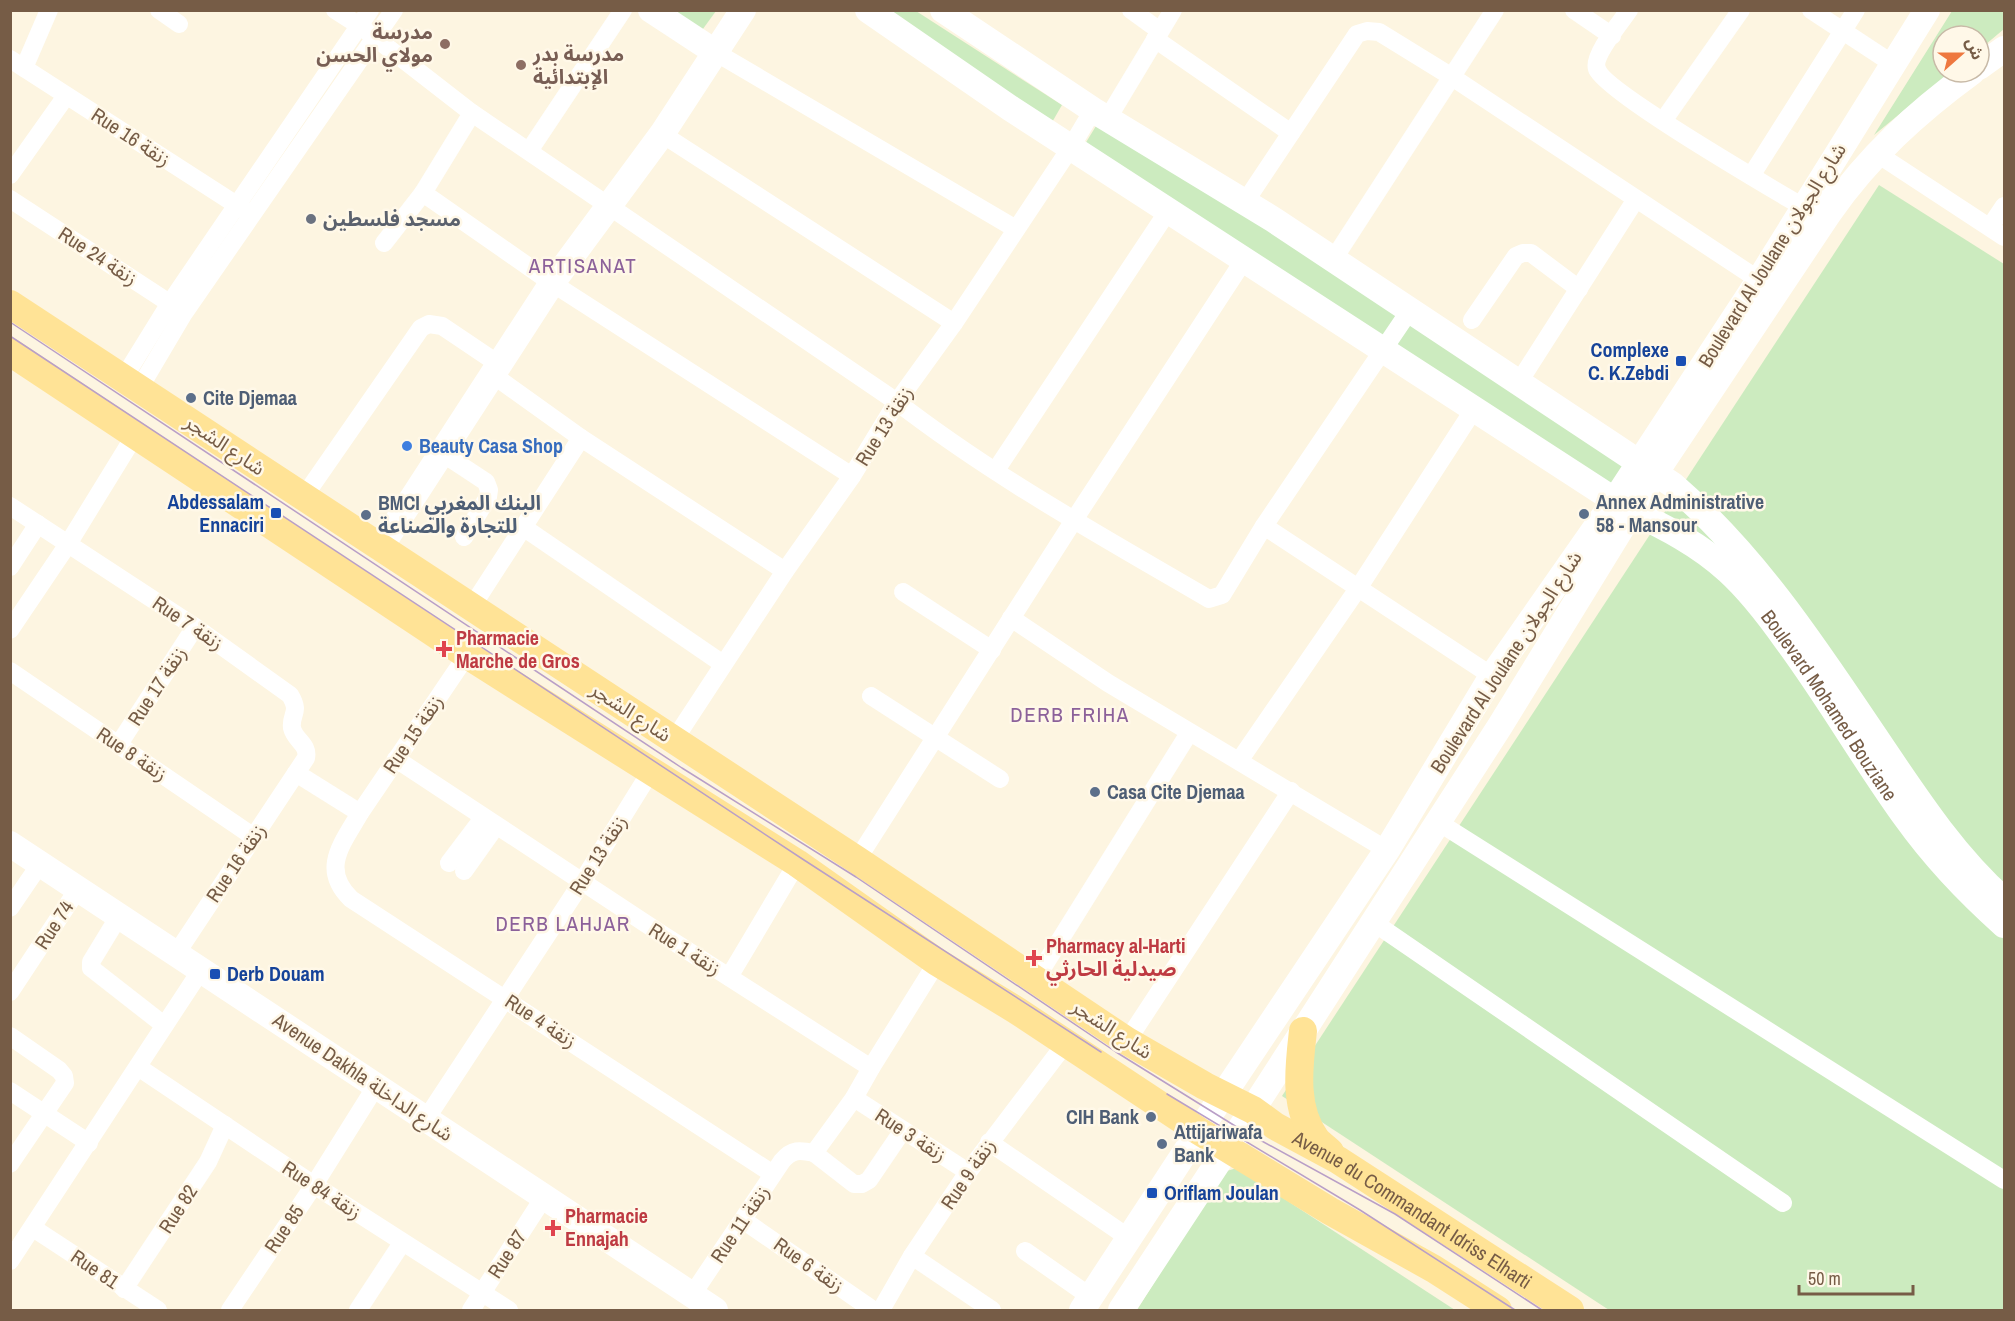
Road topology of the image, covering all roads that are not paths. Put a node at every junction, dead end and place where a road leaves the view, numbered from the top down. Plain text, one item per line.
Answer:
1 (49, 10) edge
2 (159, 10) edge
3 (335, 10) edge
4 (370, 10) edge
5 (394, 10) edge
6 (623, 10) edge
7 (651, 10) edge
8 (743, 10) edge
9 (868, 10) edge
10 (1131, 10) edge
11 (1173, 10) edge
12 (1495, 10) edge
13 (1574, 10) edge
14 (1629, 10) edge
15 (1741, 10) edge
16 (1811, 10) edge
17 (1856, 10) edge
18 (1927, 10) edge
19 (956, 14) edge
20 (179, 24) dead end
21 (360, 26) junction
22 (1842, 31) junction
23 (1157, 35) junction
24 (1612, 36) junction
25 (376, 39) junction
26 (2004, 49) edge
27 (715, 52) junction
28 (1991, 58) edge
29 (17, 63) edge
30 (1893, 64) junction
31 (1452, 77) junction
32 (1957, 84) edge
33 (66, 96) junction
34 (472, 113) junction
35 (1100, 114) junction
36 (1663, 121) junction
37 (1291, 133) junction
38 (662, 134) junction
39 (1071, 147) junction
40 (529, 151) junction
41 (1876, 153) junction
42 (10, 175) edge
43 (1751, 176) junction
44 (423, 193) junction
45 (10, 199) edge
46 (1636, 199) junction
47 (1245, 202) junction
48 (236, 204) junction
49 (609, 206) junction
50 (2004, 206) edge
51 (1803, 207) junction
52 (1168, 210) junction
53 (252, 215) junction
54 (1016, 229) junction
55 (1997, 232) edge
56 (384, 243) dead end
57 (1244, 260) junction
58 (1333, 260) junction
59 (1759, 279) junction
60 (552, 283) junction
61 (1579, 290) junction
62 (10, 304) edge
63 (177, 308) junction
64 (1410, 310) junction
65 (1472, 320) dead end
66 (954, 322) junction
67 (1383, 350) junction
68 (10, 352) edge
69 (496, 370) junction
70 (1519, 382) junction
71 (131, 384) junction
72 (897, 402) junction
73 (1474, 409) junction
74 (135, 435) junction
75 (581, 438) junction
76 (442, 453) junction
77 (1648, 467) junction
78 (996, 470) junction
79 (852, 476) junction
80 (303, 498) junction
81 (10, 506) edge
82 (1623, 506) junction
83 (1074, 520) junction
84 (38, 524) junction
85 (1264, 526) junction
86 (523, 527) junction
87 (464, 537) dead end
88 (68, 544) junction
89 (380, 548) junction
90 (10, 567) edge
91 (784, 571) junction
92 (1359, 587) junction
93 (903, 592) dead end
94 (471, 608) junction
95 (1011, 618) junction
96 (195, 627) junction
97 (10, 630) edge
98 (992, 650) junction
99 (467, 655) junction
100 (723, 664) junction
101 (10, 671) edge
102 (1492, 676) junction
103 (871, 696) dead end
104 (1189, 733) junction
105 (936, 738) junction
106 (674, 740) junction
107 (119, 744) junction
108 (396, 759) junction
109 (1239, 761) junction
110 (651, 771) junction
111 (297, 772) junction
112 (1000, 779) dead end
113 (1290, 791) junction
114 (360, 813) junction
115 (490, 822) junction
116 (1438, 822) junction
117 (254, 837) junction
118 (10, 844) edge
119 (1387, 850) junction
120 (338, 853) joint
121 (857, 860) junction
122 (40, 864) junction
123 (796, 864) junction
124 (456, 867) dead end
125 (582, 882) junction
126 (78, 889) junction
127 (2004, 900) edge
128 (10, 908) edge
129 (119, 916) junction
130 (1373, 922) junction
131 (2004, 925) edge
132 (176, 954) junction
133 (937, 962) junction
134 (201, 970) junction
135 (729, 976) junction
136 (1035, 980) junction
137 (12, 986) edge
138 (504, 997) junction
139 (164, 1025) junction
140 (1303, 1032) junction
141 (10, 1036) edge
142 (1127, 1041) junction
143 (1065, 1044) junction
144 (138, 1067) junction
145 (871, 1068) junction
146 (376, 1086) junction
147 (10, 1091) edge
148 (1224, 1095) junction
149 (854, 1098) junction
150 (1252, 1110) junction
151 (44, 1113) junction
152 (426, 1119) junction
153 (225, 1125) junction
154 (903, 1130) junction
155 (1199, 1131) junction
156 (989, 1142) junction
157 (88, 1143) junction
158 (1227, 1147) junction
159 (13, 1153) edge
160 (814, 1154) junction
161 (1338, 1160) junction
162 (968, 1172) junction
163 (773, 1174) junction
164 (2004, 1180) edge
165 (314, 1185) junction
166 (544, 1197) junction
167 (1783, 1203) dead end
168 (743, 1220) junction
169 (33, 1228) junction
170 (1129, 1238) junction
171 (402, 1243) junction
172 (1025, 1251) dead end
173 (912, 1256) junction
174 (10, 1261) edge
175 (124, 1289) junction
176 (482, 1293) junction
177 (692, 1295) junction
178 (1086, 1304) edge
179 (158, 1311) edge
180 (230, 1311) edge
181 (358, 1311) edge
182 (471, 1311) edge
183 (509, 1311) edge
184 (715, 1311) edge
185 (873, 1311) edge
186 (881, 1311) edge
187 (992, 1311) edge
188 (1121, 1311) edge
189 (1498, 1311) edge
190 (1570, 1311) edge

1 - 29 street
2 - 20 street
3 - 21 street
4 - 21 street
5 - 25 street
6 - 40 street
7 - 27 street
8 - 27 street
9 - 39 street, Boulevard Mohamed Bouziane
10 - 23 street
11 - 23 street, Rue 13 زنقة
12 - 31 street
13 - 24 street
14 - 24 street
15 - 36 street
16 - 22 street
17 - 22 street
18 - 30 street, Boulevard Al Joulane شارع الجولان
19 - 35 street, Boulevard Mohamed Bouziane
21 - 25 street
21 - 48 street
22 - 30 street
22 - 43 street
23 - 35 street, Rue 13 زنقة
23 - 37 street
24 - 36 street
25 - 34 street
25 - 53 street
26 - 28 street
27 - 38 street
27 - 54 street
29 - 33 street, Rue 16 زنقة
30 - 51 street, Boulevard Al Joulane شارع الجولان
31 - 37 street
31 - 46 street
31 - 58 street
32 - 41 street, Boulevard Al Joulane شارع الجولان
33 - 42 street
33 - 48 street, Rue 16 زنقة
34 - 40 street
34 - 44 street
35 - 39 street, Rue 13 زنقة
35 - 47 street, Boulevard Mohamed Bouziane
36 - 43 street
37 - 47 street
38 - 49 street
38 - 66 street
39 - 52 street, Boulevard Mohamed Bouziane
39 - 54 street, Rue 13 زنقة
40 - 49 street
41 - 55 street
41 - 77 street, Boulevard Al Joulane شارع الجولان
43 - 51 street
44 - 56 street
44 - 60 street
45 - 63 street, Rue 24 زنقة
46 - 59 street
46 - 61 street
47 - 58 street, Boulevard Mohamed Bouziane
48 - 53 street, Rue 16 زنقة
48 - 63 street
49 - 60 street
49 - 72 street
50 - 55 street
51 - 59 street, Boulevard Al Joulane شارع الجولان
52 - 57 street, Boulevard Mohamed Bouziane
52 - 78 street
53 - 63 street
54 - 66 street, Rue 13 زنقة
57 - 67 street, Boulevard Mohamed Bouziane
57 - 83 street
58 - 64 street, Boulevard Mohamed Bouziane
59 - 77 street, Boulevard Al Joulane شارع الجولان
60 - 69 street
60 - 79 street
61 - 65 street
61 - 70 street
62 - 71 main road, شارع الشجر
63 - 71 street
64 - 67 street
64 - 70 street, Boulevard Mohamed Bouziane
66 - 72 street, Rue 13 زنقة
67 - 73 street, Boulevard Mohamed Bouziane
67 - 85 street
68 - 74 main road, شارع الشجر
69 - 75 street
69 - 76 street
69 - 80 street
70 - 77 street, Boulevard Mohamed Bouziane
71 - 80 main road, شارع الشجر
72 - 78 street
72 - 79 street, Rue 13 زنقة
73 - 82 street, Boulevard Mohamed Bouziane
73 - 92 street
74 - 88 street
74 - 99 main road, شارع الشجر
75 - 86 street
75 - 91 street
76 - 87 street
76 - 89 street
77 - 82 street, Boulevard Al Joulane شارع الجولان
77 - 127 street, Boulevard Mohamed Bouziane
78 - 83 street
79 - 91 street, Rue 13 زنقة
80 - 89 main road, شارع الشجر
81 - 84 street, Rue 7 زنقة
82 - 102 street, Boulevard Al Joulane شارع الجولان
82 - 116 street, Boulevard Al Joulane شارع الجولان
82 - 131 street, Boulevard Mohamed Bouziane
83 - 85 street
83 - 95 street
84 - 88 street, Rue 7 زنقة
84 - 90 street
85 - 92 street
86 - 94 street
86 - 100 street
88 - 96 street, Rue 7 زنقة
88 - 97 street
89 - 94 main road, شارع الشجر
91 - 100 street, Rue 13 زنقة
92 - 102 street
92 - 109 street
93 - 98 street
94 - 106 main road, شارع الشجر
95 - 98 street
95 - 104 street
96 - 107 street, Rue 17 زنقة
96 - 111 street, Rue 7 زنقة
98 - 105 street
99 - 108 street, Rue 15 زنقة
99 - 110 main road, شارع الشجر
100 - 106 street, Rue 13 زنقة
101 - 107 street, Rue 8 زنقة
102 - 119 street, Boulevard Al Joulane شارع الجولان
103 - 105 street
104 - 109 street
104 - 136 street
105 - 112 street
105 - 121 street
106 - 121 main road, شارع الشجر
107 - 117 street, Rue 8 زنقة
108 - 114 street, Rue 15 زنقة
108 - 115 street, Rue 1 زنقة
109 - 113 street
110 - 123 main road, شارع الشجر
110 - 125 street, Rue 13 زنقة
111 - 114 street
111 - 117 street, Rue 16 زنقة
113 - 119 street
113 - 142 street
114 - 120 street, Rue 15 زنقة
115 - 124 street
115 - 125 street, Rue 1 زنقة
116 - 130 street, Boulevard Al Joulane شارع الجولان
116 - 164 street
117 - 132 street, Rue 16 زنقة
118 - 122 street, Avenue Dakhla شارع الداخلة
119 - 148 street, Boulevard Al Joulane شارع الجولان
120 - 138 street, Rue 4 زنقة
121 - 136 main road, شارع الشجر
122 - 126 street, Avenue Dakhla شارع الداخلة
122 - 128 street
123 - 133 main road, شارع الشجر
123 - 135 street
125 - 135 street, Rue 1 زنقة
125 - 138 street, Rue 13 زنقة
126 - 129 street, Avenue Dakhla شارع الداخلة
126 - 137 street, Rue 74
129 - 132 street, Avenue Dakhla شارع الداخلة
129 - 139 street
130 - 140 street, Boulevard Al Joulane شارع الجولان
130 - 167 street
132 - 134 street, Avenue Dakhla شارع الداخلة
133 - 143 main road, شارع الشجر
133 - 145 street
134 - 139 street
134 - 146 street, Avenue Dakhla شارع الداخلة
135 - 145 street, Rue 1 زنقة
136 - 142 main road, شارع الشجر
138 - 152 street, Rue 13 زنقة
138 - 163 street, Rue 4 زنقة
139 - 144 street
140 - 150 street, Boulevard Al Joulane شارع الجولان
140 - 161 main road
141 - 151 street
142 - 148 main road, شارع الشجر
143 - 155 main road, شارع الشجر
143 - 156 street, Rue 9 زنقة
144 - 153 street, Rue 84 زنقة
144 - 157 street
145 - 149 street
146 - 152 street, Avenue Dakhla شارع الداخلة
146 - 165 street, Rue 85
147 - 151 street
148 - 150 main road, شارع الشجر
148 - 155 street, Boulevard Al Joulane شارع الجولان
149 - 154 street, Rue 3 زنقة
149 - 160 street
150 - 158 street, Boulevard Al Joulane شارع الجولان
150 - 161 main road, Avenue du Commandant Idriss Elharti
151 - 157 street
151 - 159 street
152 - 166 street, Avenue Dakhla شارع الداخلة
153 - 165 street, Rue 84 زنقة
153 - 175 street, Rue 82
154 - 160 street
154 - 162 street, Rue 3 زنقة
155 - 158 main road, شارع الشجر
155 - 170 street, Boulevard Al Joulane شارع الجولان
156 - 162 street, Rue 9 زنقة
156 - 170 street
157 - 169 street
158 - 188 street, Boulevard Al Joulane شارع الجولان
158 - 189 main road, Avenue du Commandant Idriss Elharti
160 - 163 street, Rue 11 زنقة
161 - 190 main road, Avenue du Commandant Idriss Elharti
162 - 173 street, Rue 9 زنقة
163 - 168 street, Rue 11 زنقة
165 - 171 street, Rue 84 زنقة
165 - 180 street, Rue 85
166 - 176 street, Rue 87
166 - 177 street, Avenue Dakhla شارع الداخلة
168 - 177 street, Rue 11 زنقة
168 - 185 street, Rue 6 زنقة
169 - 174 street
169 - 175 street, Rue 81
170 - 178 street, Boulevard Al Joulane شارع الجولان
171 - 176 street, Rue 84 زنقة
171 - 181 street
172 - 178 street
173 - 186 street, Rue 9 زنقة
173 - 187 street
175 - 179 street, Rue 81
176 - 182 street, Rue 87
176 - 183 street, Rue 84 زنقة
177 - 184 street, Avenue Dakhla شارع الداخلة

